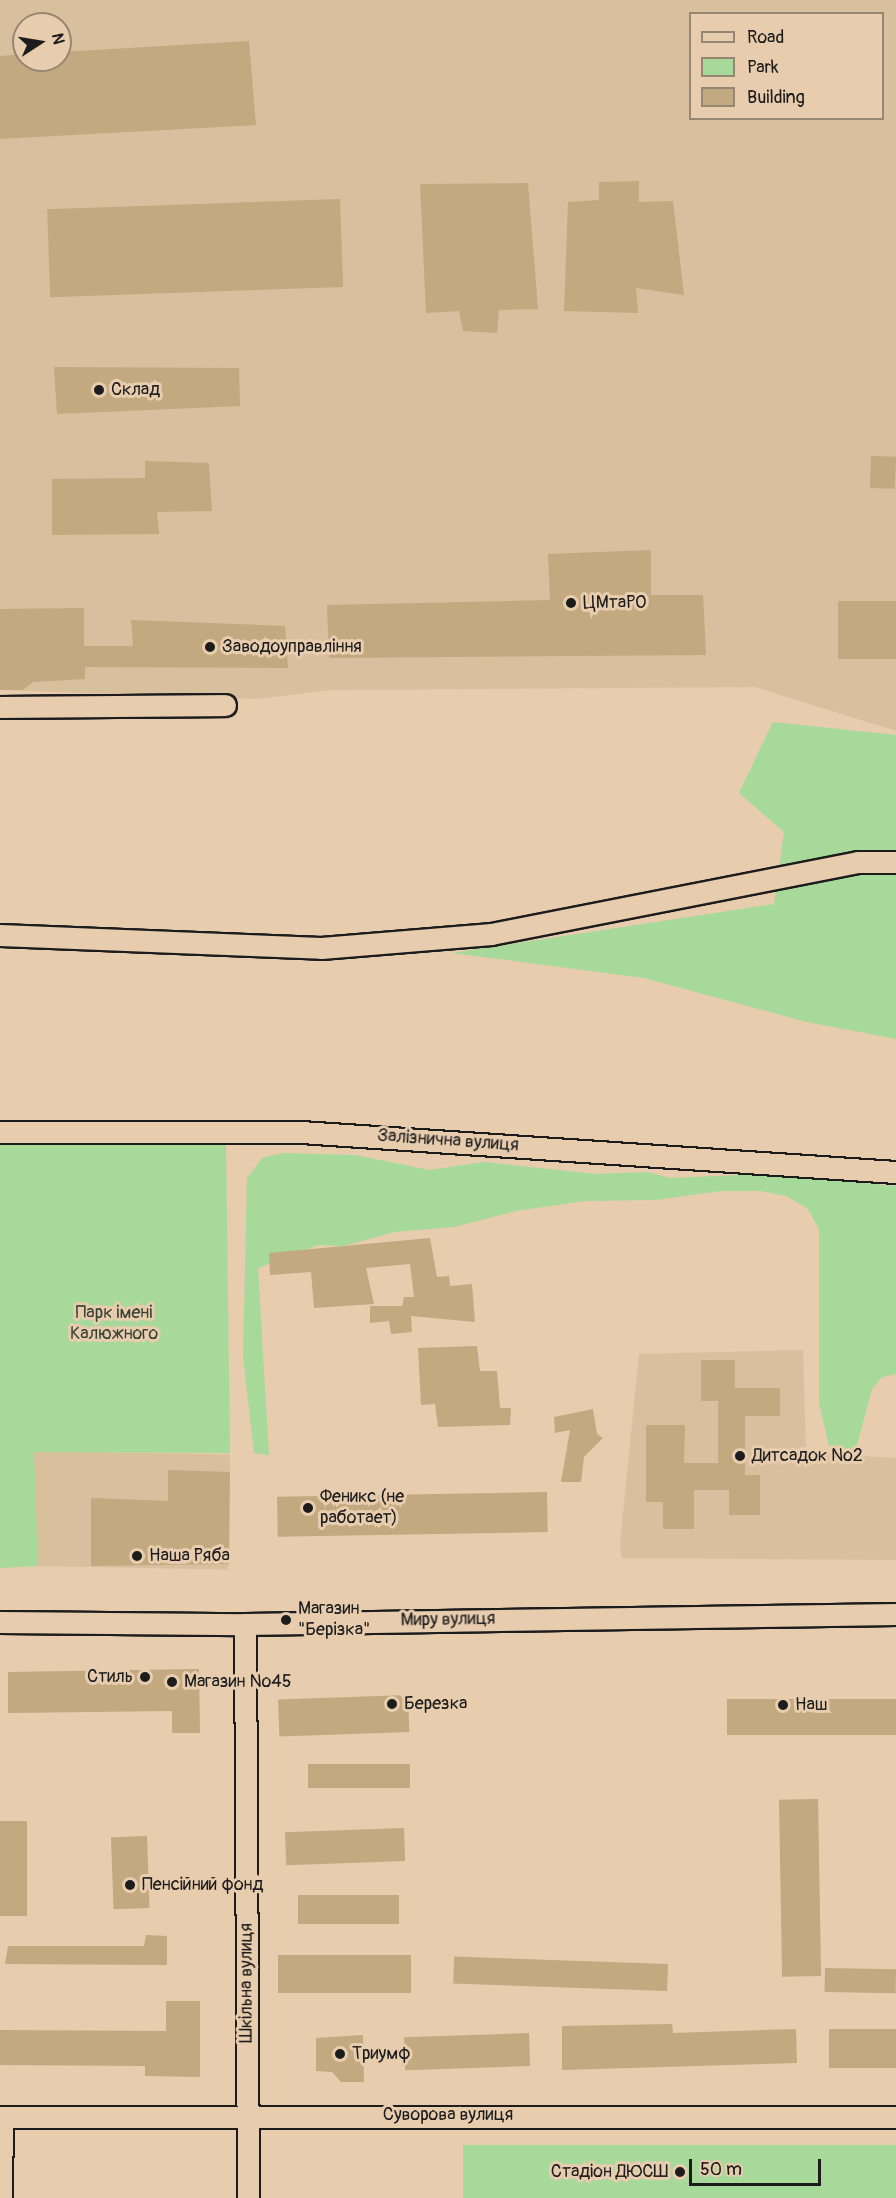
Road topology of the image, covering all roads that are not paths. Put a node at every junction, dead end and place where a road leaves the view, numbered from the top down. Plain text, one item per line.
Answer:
1 (225, 705) dead end
2 (0, 707) edge
3 (896, 862) edge
4 (0, 935) edge
5 (0, 1132) edge
6 (896, 1172) edge
7 (896, 1614) edge
8 (0, 1622) edge
9 (245, 1624) junction
10 (248, 2116) junction
11 (896, 2116) edge
12 (1, 2117) edge
13 (1, 2198) edge
14 (248, 2198) edge

1 - 2 street
3 - 4 street
5 - 6 street, Залізнична вулиця
7 - 9 street, Миру вулиця
8 - 9 street, Миру вулиця
9 - 10 street, Шкільна вулиця
10 - 11 street, Суворова вулиця
10 - 12 street, Суворова вулиця
10 - 14 street, Шкільна вулиця
12 - 13 street

